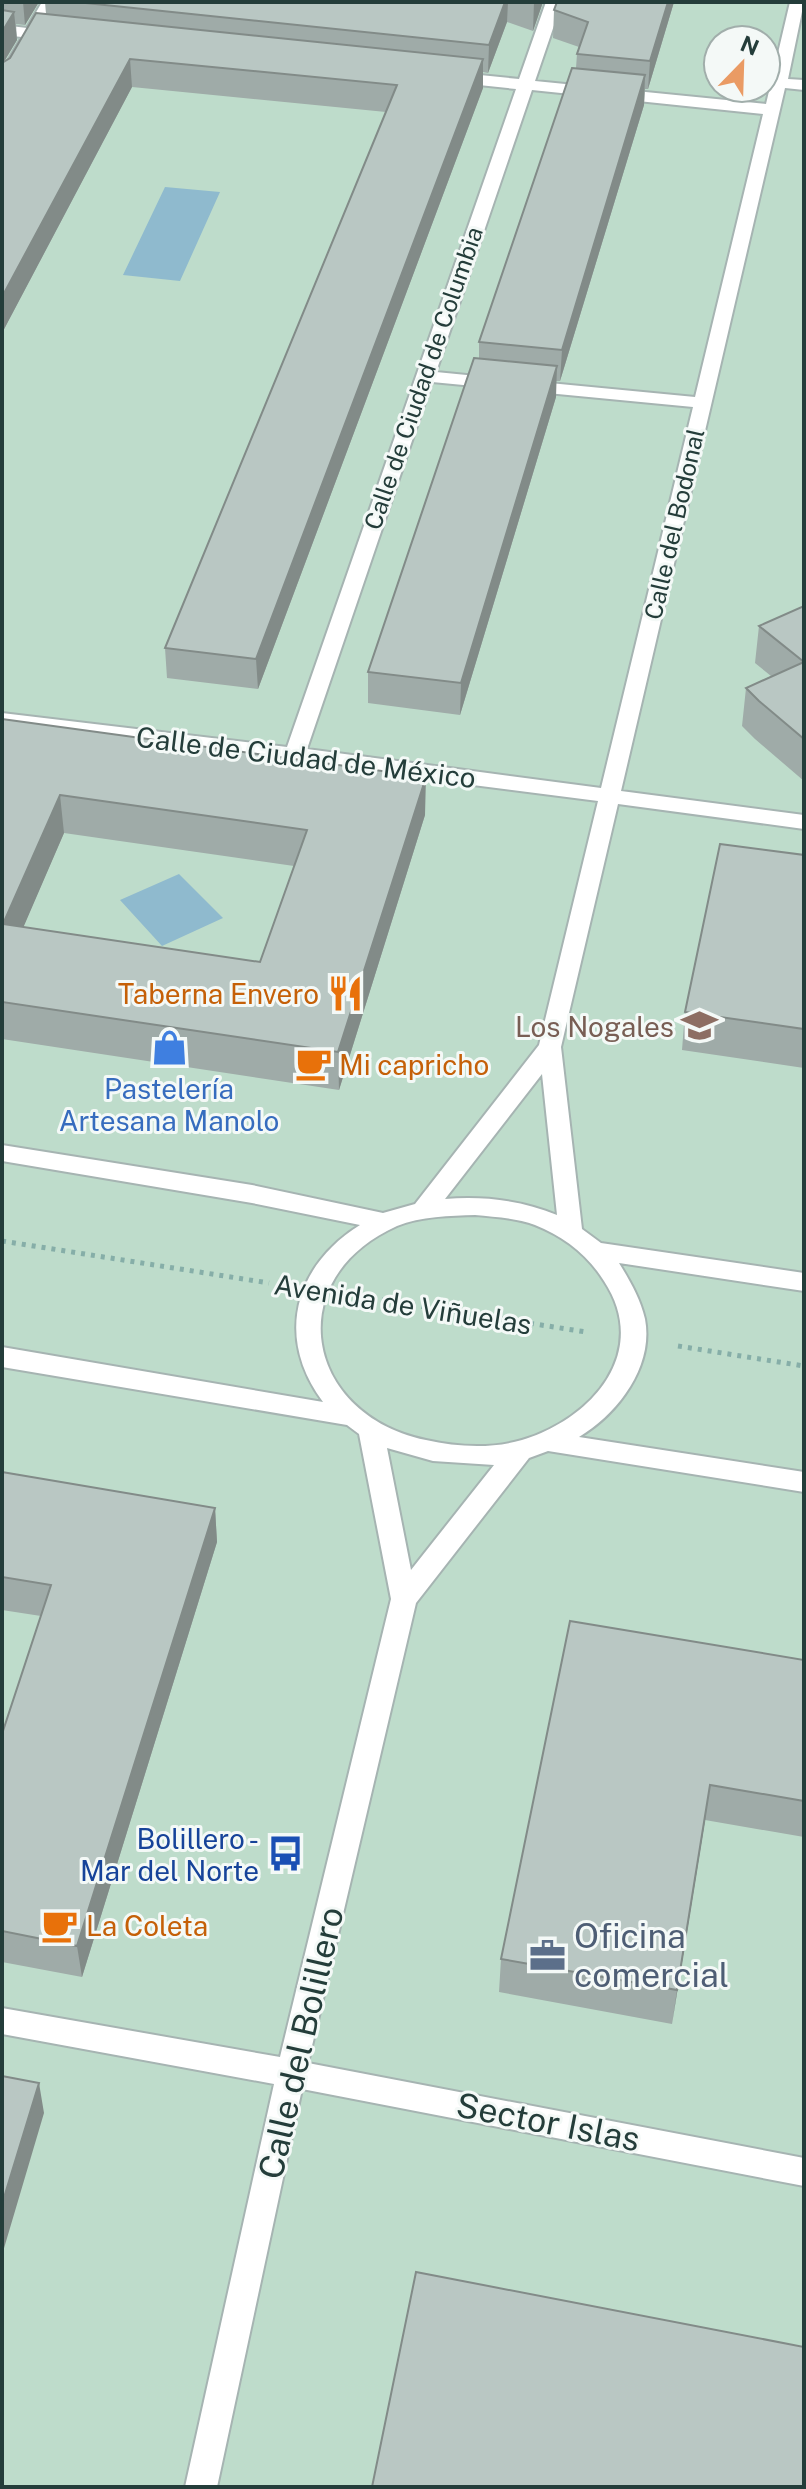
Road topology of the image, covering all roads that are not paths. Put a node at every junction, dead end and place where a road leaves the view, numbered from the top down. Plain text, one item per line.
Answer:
1 (50, 2) edge
2 (554, 2) edge
3 (798, 2) edge
4 (2, 30) edge
5 (31, 33) junction
6 (79, 38) edge
7 (782, 64) edge
8 (429, 75) edge
9 (782, 83) edge
10 (2, 85) edge
11 (525, 85) junction
12 (804, 85) edge
13 (774, 104) edge
14 (773, 110) junction
15 (424, 376) junction
16 (703, 403) junction
17 (2, 719) edge
18 (295, 754) junction
19 (609, 797) junction
20 (804, 822) edge
21 (550, 1047) junction
22 (2, 1153) edge
23 (424, 1209) junction
24 (386, 1222) junction
25 (571, 1233) junction
26 (596, 1251) junction
27 (804, 1282) edge
28 (2, 1357) edge
29 (361, 1423) junction
30 (550, 1442) junction
31 (520, 1451) junction
32 (804, 1482) edge
33 (404, 1599) junction
34 (2, 2021) edge
35 (291, 2073) junction
36 (804, 2172) edge
37 (201, 2487) edge

1 - 5 street
2 - 11 street, Calle de Ciudad de Columbia
3 - 7 street, Calle del Bodonal
4 - 5 street
5 - 6 street
5 - 10 street
8 - 11 street
9 - 12 street
11 - 14 street
11 - 15 street, Calle de Ciudad de Columbia
13 - 14 street, Calle del Bodonal
14 - 16 street, Calle del Bodonal
15 - 16 street
15 - 18 street, Calle de Ciudad de Columbia
16 - 19 street, Calle del Bodonal
17 - 18 street, Calle de Ciudad de México
18 - 19 street, Calle de Ciudad de México
19 - 20 street, Calle de Ciudad de México
19 - 21 street, Calle del Bodonal
21 - 23 street, Calle del Bodonal
21 - 25 street, Calle del Bodonal
22 - 24 street
23 - 24 street
23 - 25 street
24 - 29 street
25 - 26 street
26 - 27 street
26 - 30 street
28 - 29 street
29 - 31 street
29 - 33 street
30 - 31 street
30 - 32 street
31 - 33 street
33 - 35 street, Calle del Bolillero
34 - 35 street, Sector Islas
35 - 36 street, Sector Islas
35 - 37 street, Calle del Bolillero

